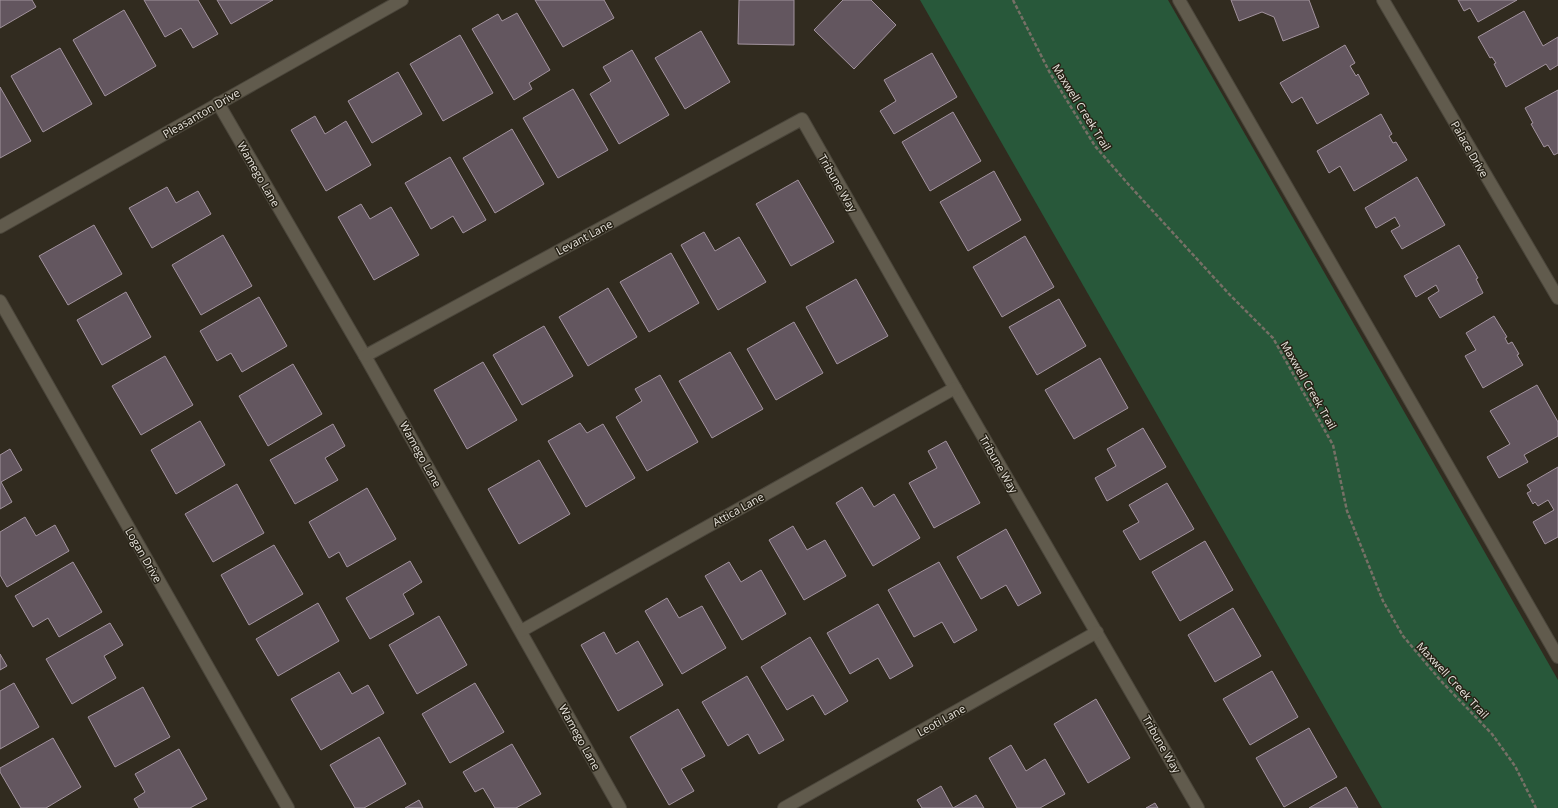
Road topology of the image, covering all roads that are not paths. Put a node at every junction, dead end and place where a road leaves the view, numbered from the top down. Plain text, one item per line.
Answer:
1 (402, 0) edge
2 (1179, 0) edge
3 (1383, 0) edge
4 (218, 103) junction
5 (802, 119) joint
6 (0, 227) edge
7 (1558, 298) edge
8 (0, 301) edge
9 (365, 356) junction
10 (955, 388) junction
11 (521, 631) junction
12 (1098, 632) junction
13 (1558, 657) edge
14 (288, 808) edge
15 (620, 808) edge
16 (784, 808) edge
17 (1198, 808) edge

1 - 4 street, Pleasanton Drive
2 - 13 street
3 - 7 street, Palace Drive
4 - 6 street, Pleasanton Drive
4 - 9 street, Wamego Lane
5 - 9 street, Levant Lane
5 - 10 street, Tribune Way
8 - 14 street, Logan Drive
9 - 11 street, Wamego Lane
10 - 11 street, Attica Lane
10 - 12 street, Tribune Way
11 - 15 street, Wamego Lane
12 - 16 street, Leoti Lane
12 - 17 street, Tribune Way

